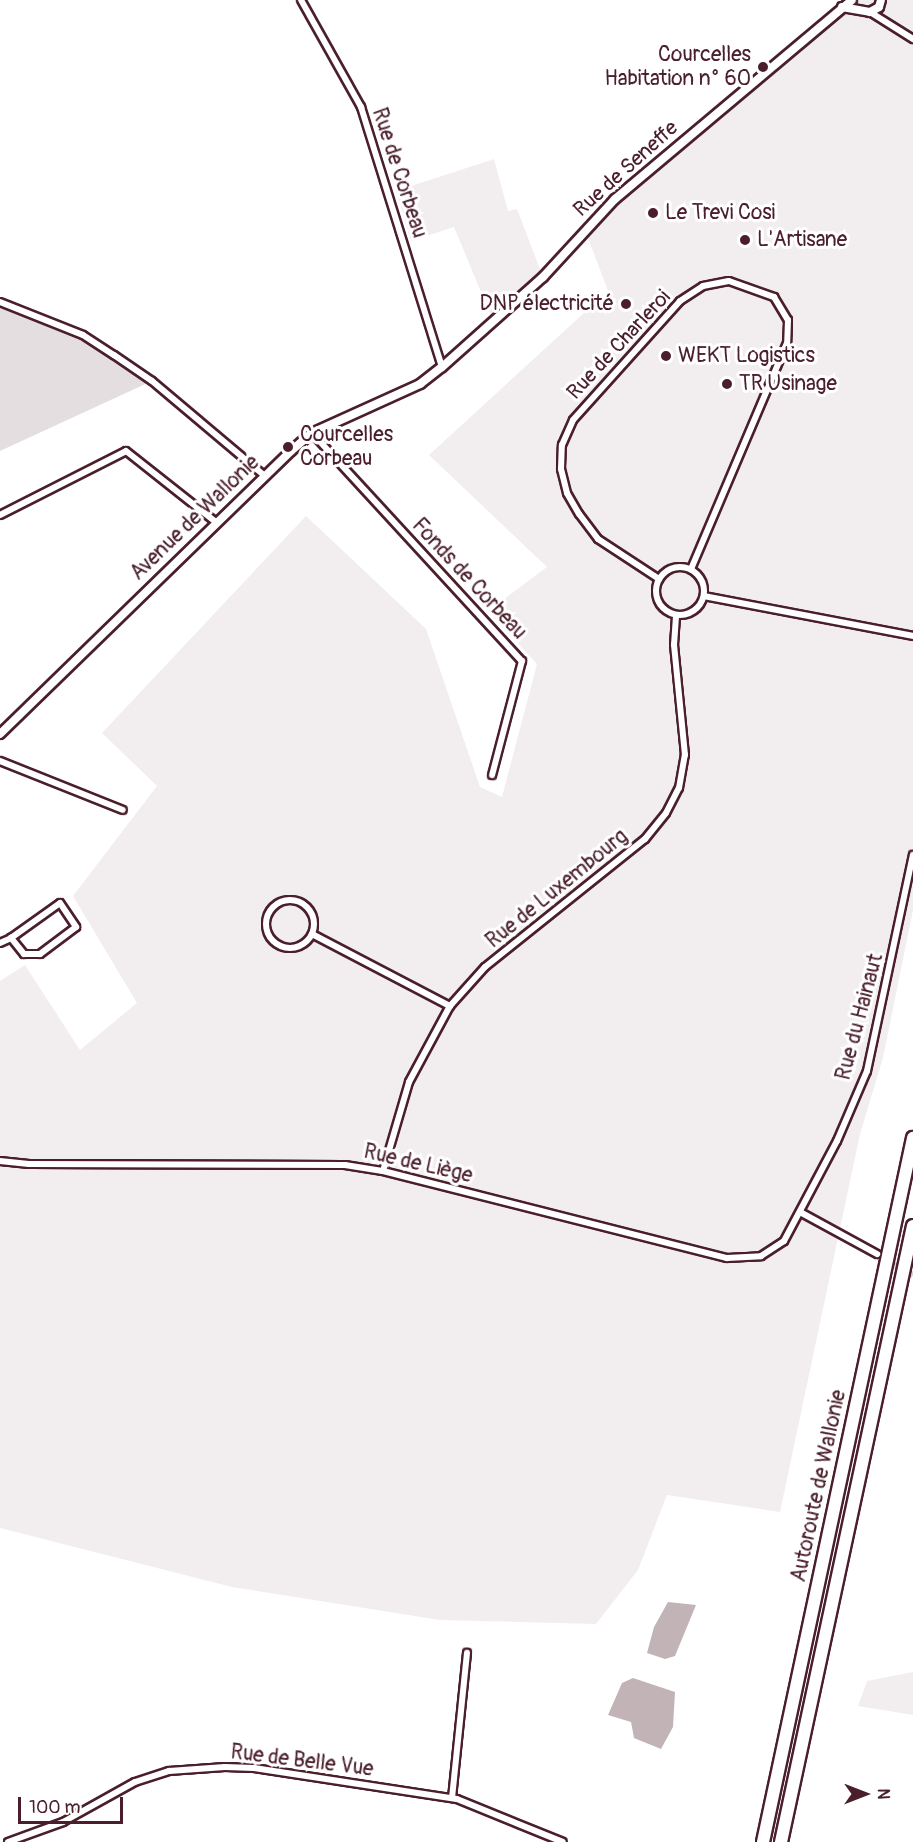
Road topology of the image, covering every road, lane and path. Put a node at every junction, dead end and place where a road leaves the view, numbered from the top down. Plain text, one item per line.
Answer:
1 (301, 0) edge
2 (856, 3) edge
3 (880, 4) edge
4 (870, 12) junction
5 (886, 20) junction
6 (913, 39) edge
7 (0, 302) edge
8 (442, 367) junction
9 (312, 433) junction
10 (265, 476) junction
11 (0, 516) edge
12 (216, 522) junction
13 (691, 569) junction
14 (659, 579) junction
15 (704, 596) junction
16 (676, 615) junction
17 (913, 636) edge
18 (0, 734) edge
19 (0, 761) edge
20 (492, 775) dead end
21 (123, 810) dead end
22 (913, 855) edge
23 (312, 934) junction
24 (12, 938) junction
25 (0, 943) edge
26 (450, 1006) junction
27 (913, 1138) edge
28 (0, 1161) edge
29 (383, 1171) junction
30 (800, 1212) junction
31 (913, 1226) edge
32 (877, 1254) tunnel mouth
33 (468, 1653) dead end
34 (452, 1798) junction
35 (8, 1842) edge
36 (563, 1842) edge
37 (763, 1842) edge
38 (781, 1842) edge

1 - 8 street, Rue de Corbeau
2 - 4 street
2 - 8 street, Rue de Seneffe
3 - 4 street
3 - 5 street
4 - 5 street
5 - 6 street
7 - 10 street
8 - 9 street, Avenue de Wallonie
9 - 10 street, Avenue de Wallonie
9 - 20 street, Fonds de Corbeau
10 - 12 street, Avenue de Wallonie
11 - 12 street
12 - 18 street, Avenue de Wallonie
13 - 14 street
13 - 14 street, Rue de Charleroi
13 - 15 street
14 - 16 street
15 - 16 street
15 - 17 street
16 - 26 street, Rue de Luxembourg
19 - 21 street
22 - 30 street, Rue du Hainaut
23 - 23 street
23 - 26 street
24 - 24 street
24 - 25 street
26 - 29 street, Rue de Luxembourg
27 - 37 highway, Autoroute de Wallonie
28 - 29 street, Rue de Liège
29 - 30 street, Rue de Liège
30 - 32 street
31 - 38 highway, Autoroute de Wallonie
33 - 34 street
34 - 35 street, Rue de Belle Vue
34 - 36 street, Rue de Belle Vue

